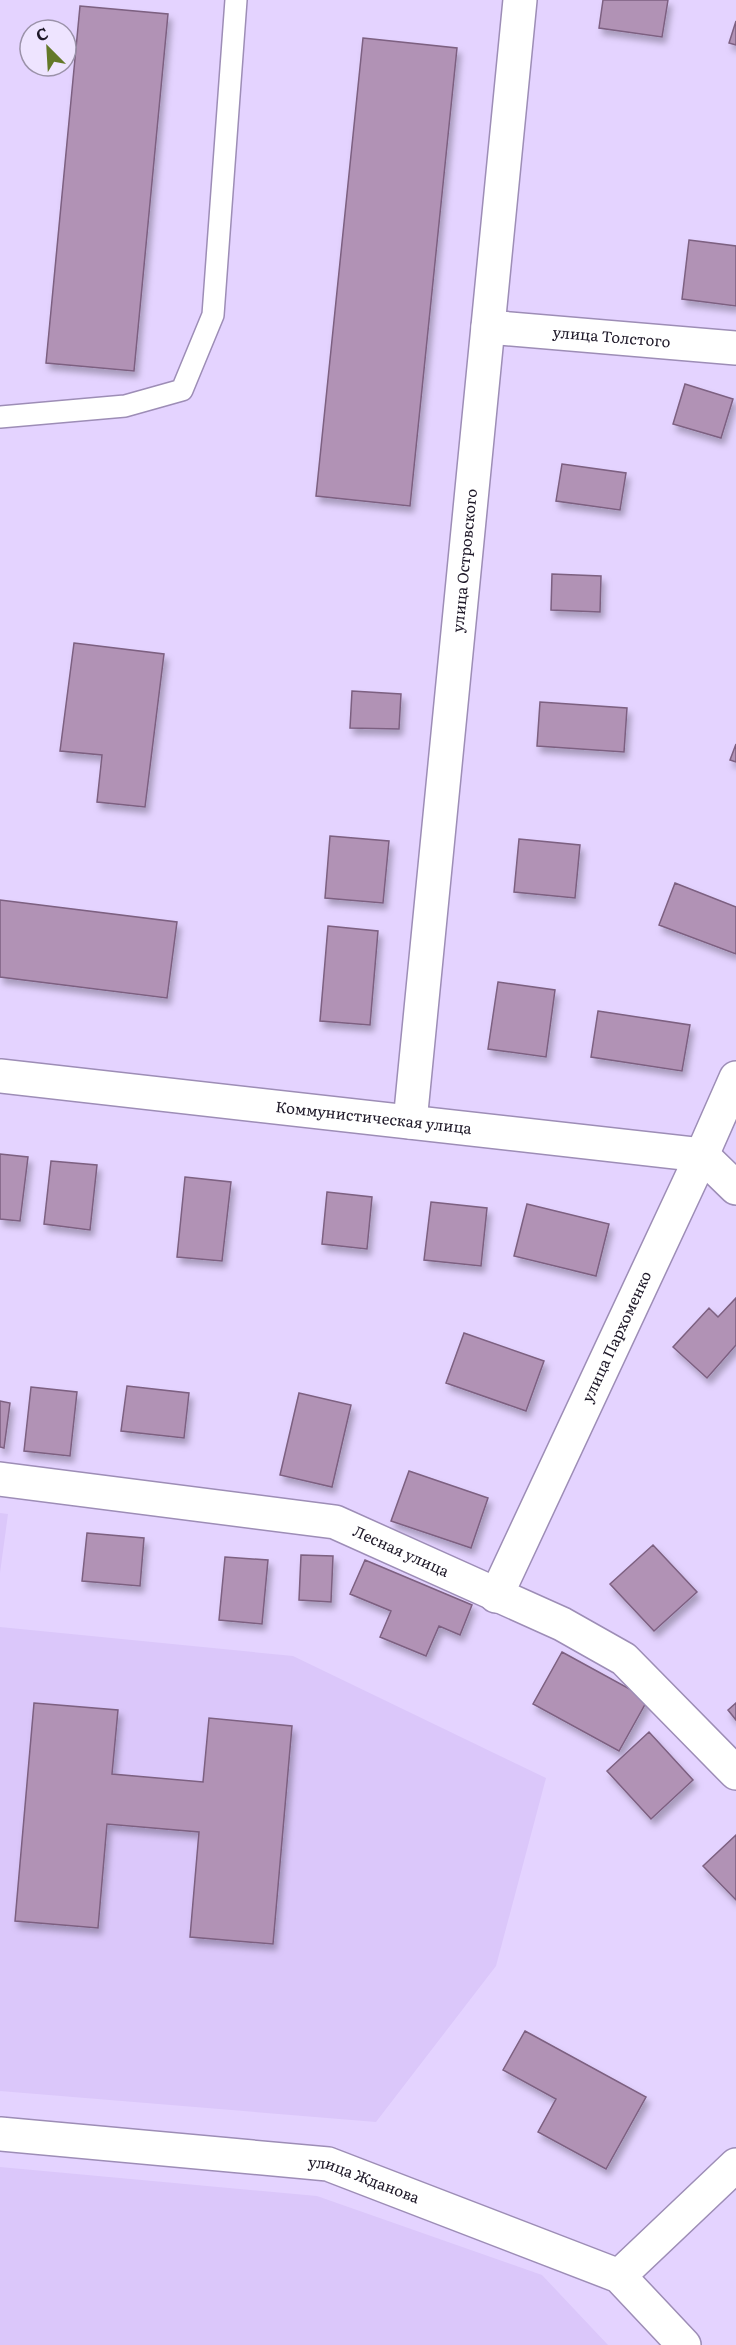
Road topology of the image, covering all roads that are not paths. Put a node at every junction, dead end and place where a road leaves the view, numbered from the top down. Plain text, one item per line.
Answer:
1 (236, 0) edge
2 (520, 0) edge
3 (488, 327) junction
4 (736, 348) edge
5 (0, 417) edge
6 (0, 1076) edge
7 (736, 1078) edge
8 (410, 1122) junction
9 (702, 1155) junction
10 (736, 1188) edge
11 (0, 1479) edge
12 (496, 1596) junction
13 (736, 1773) edge
14 (0, 2134) edge
15 (736, 2165) edge
16 (618, 2276) junction
17 (684, 2345) edge

1 - 5 lane
2 - 3 street, улица Островского
3 - 4 street, улица Толстого
3 - 8 street, улица Островского
6 - 8 street, Коммунистическая улица
7 - 9 street, улица Пархоменко
8 - 9 street, Коммунистическая улица
9 - 10 street
9 - 12 street, улица Пархоменко
11 - 12 street, Лесная улица
12 - 13 street, Лесная улица
14 - 16 street, улица Жданова
15 - 16 street
16 - 17 street, улица Жданова

